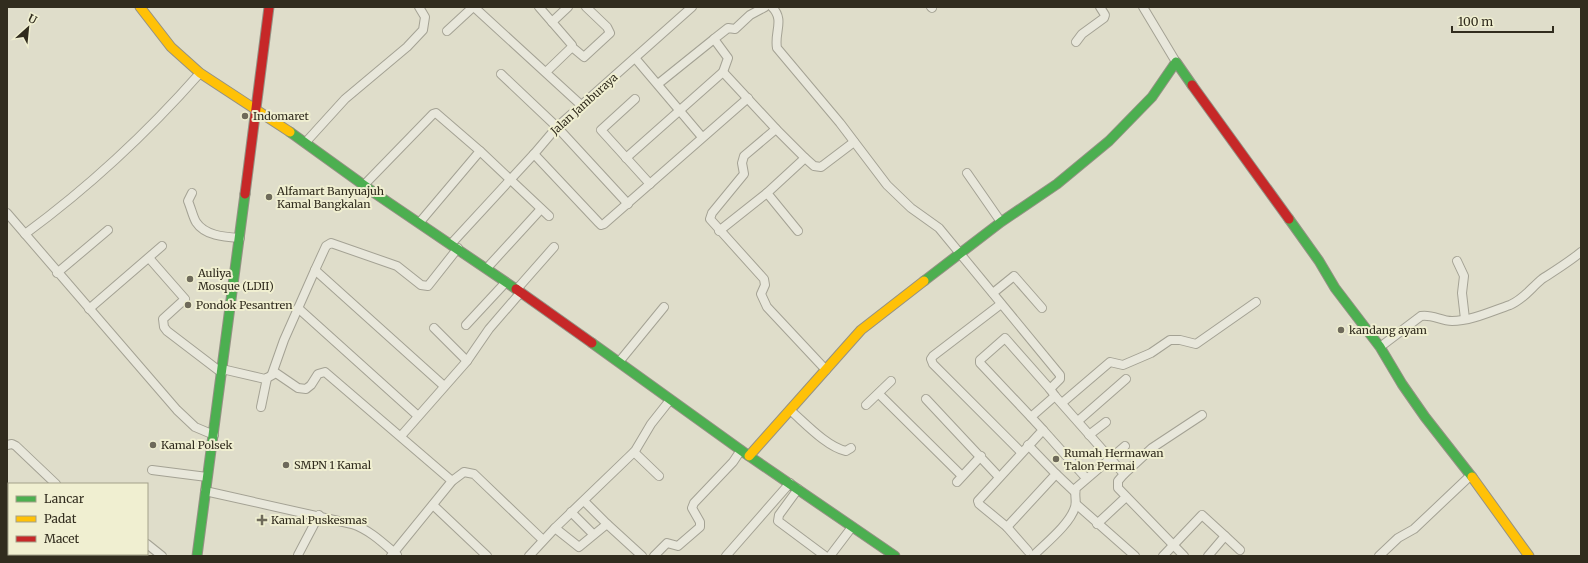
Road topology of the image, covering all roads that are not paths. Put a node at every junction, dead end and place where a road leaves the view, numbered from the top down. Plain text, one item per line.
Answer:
1 (140, 7) edge
2 (269, 7) edge
3 (420, 7) edge
4 (473, 7) edge
5 (539, 7) edge
6 (568, 7) edge
7 (586, 7) edge
8 (692, 7) edge
9 (765, 7) edge
10 (772, 7) edge
11 (1100, 7) edge
12 (1143, 7) edge
13 (552, 22) junction
14 (447, 31) dead end
15 (714, 39) junction
16 (1076, 42) dead end
17 (572, 47) junction
18 (635, 58) junction
19 (1176, 62) junction
20 (546, 72) junction
21 (723, 72) junction
22 (200, 73) junction
23 (501, 74) dead end
24 (658, 84) junction
25 (748, 98) junction
26 (635, 99) dead end
27 (581, 105) junction
28 (256, 109) junction
29 (681, 110) junction
30 (557, 127) junction
31 (776, 129) junction
32 (702, 137) junction
33 (854, 142) junction
34 (305, 143) junction
35 (480, 151) junction
36 (534, 154) junction
37 (626, 158) junction
38 (805, 158) junction
39 (967, 173) dead end
40 (511, 179) junction
41 (650, 184) junction
42 (364, 185) junction
43 (192, 193) dead end
44 (767, 193) junction
45 (628, 204) junction
46 (541, 209) junction
47 (7, 213) edge
48 (549, 216) dead end
49 (420, 222) junction
50 (1001, 222) junction
51 (108, 230) dead end
52 (719, 231) junction
53 (798, 231) dead end
54 (25, 234) junction
55 (240, 238) junction
56 (162, 246) dead end
57 (454, 246) junction
58 (554, 247) dead end
59 (960, 252) junction
60 (1581, 252) edge
61 (149, 258) junction
62 (1457, 261) dead end
63 (488, 268) junction
64 (315, 270) junction
65 (57, 273) junction
66 (506, 282) junction
67 (519, 290) junction
68 (993, 293) junction
69 (1256, 302) dead end
70 (1001, 304) junction
71 (664, 306) dead end
72 (298, 308) junction
73 (1042, 308) dead end
74 (89, 309) junction
75 (1465, 319) junction
76 (466, 325) dead end
77 (434, 328) dead end
78 (1380, 347) junction
79 (467, 361) junction
80 (619, 362) junction
81 (826, 370) junction
82 (222, 371) junction
83 (270, 376) junction
84 (1126, 379) dead end
85 (891, 381) dead end
86 (444, 386) junction
87 (1052, 393) junction
88 (879, 394) junction
89 (926, 398) dead end
90 (670, 400) junction
91 (1062, 403) junction
92 (866, 405) dead end
93 (261, 407) dead end
94 (790, 410) junction
95 (1202, 415) dead end
96 (418, 416) junction
97 (1031, 417) junction
98 (1078, 422) junction
99 (1106, 422) dead end
100 (1043, 430) junction
101 (214, 435) junction
102 (1090, 435) junction
103 (400, 436) junction
104 (7, 445) edge
105 (1028, 445) junction
106 (1126, 446) dead end
107 (851, 448) dead end
108 (742, 450) junction
109 (634, 452) junction
110 (1021, 452) junction
111 (749, 456) junction
112 (981, 456) junction
113 (1110, 459) junction
114 (152, 470) dead end
115 (1056, 474) junction
116 (1124, 474) junction
117 (659, 476) dead end
118 (962, 476) junction
119 (1470, 476) junction
120 (207, 477) junction
121 (999, 477) junction
122 (1086, 478) junction
123 (452, 481) junction
124 (956, 482) dead end
125 (55, 483) edge
126 (794, 486) junction
127 (205, 491) junction
128 (1075, 492) junction
129 (1126, 497) junction
130 (584, 501) junction
131 (1076, 504) junction
132 (433, 505) junction
133 (571, 512) junction
134 (319, 515) junction
135 (606, 524) junction
136 (1097, 524) junction
137 (852, 527) junction
138 (555, 528) junction
139 (1007, 528) junction
140 (593, 534) junction
141 (1225, 536) junction
142 (543, 540) junction
143 (148, 545) edge
144 (1173, 545) junction
145 (1240, 550) dead end
146 (1030, 554) edge
147 (394, 555) edge
148 (162, 556) edge
149 (197, 556) edge
150 (298, 556) edge
151 (486, 556) edge
152 (529, 556) edge
153 (642, 556) edge
154 (654, 556) edge
155 (726, 556) edge
156 (825, 556) edge
157 (830, 556) edge
158 (895, 556) edge
159 (1135, 556) edge
160 (1163, 556) edge
161 (1184, 556) edge
162 (1208, 556) edge
163 (1379, 556) edge
164 (1529, 556) edge

1 - 22 main road
2 - 28 main road
3 - 34 street
4 - 14 street
4 - 20 street
5 - 13 street
6 - 13 street
7 - 17 street
8 - 18 street, Jalan Jamburaya
9 - 15 street
10 - 33 street
11 - 16 street
12 - 19 street
13 - 17 street
15 - 21 street
15 - 24 street
17 - 20 street
18 - 24 street
18 - 27 street, Jalan Jamburaya
19 - 50 main road
19 - 78 main road
20 - 27 street
21 - 25 street
21 - 29 street
22 - 28 main road
22 - 54 street
23 - 30 street
24 - 29 street
25 - 31 street
25 - 32 street
26 - 37 street
27 - 30 street, Jalan Jamburaya
28 - 34 main road
28 - 55 main road
29 - 32 street
29 - 37 street
30 - 36 street, Jalan Jamburaya
30 - 45 street
31 - 38 street
31 - 52 street
32 - 41 street
33 - 38 street
33 - 59 street
34 - 42 main road
35 - 40 street
35 - 42 street
35 - 49 street
36 - 40 street, Jalan Jamburaya
36 - 45 street
37 - 41 street
38 - 44 street
39 - 50 street
40 - 46 street
40 - 57 street, Jalan Jamburaya
41 - 45 street
42 - 49 main road
43 - 55 street
44 - 52 street
44 - 53 street
46 - 48 street
46 - 63 street
47 - 54 street
49 - 57 main road
50 - 59 main road
51 - 65 street
52 - 81 street
54 - 65 street
55 - 82 main road
56 - 61 street
57 - 63 main road
57 - 64 street, Jalan Jamburaya
58 - 67 street
59 - 68 street
59 - 81 main road
60 - 75 street
61 - 74 street
61 - 82 street
62 - 75 street
63 - 66 main road
64 - 72 street
64 - 86 street
65 - 74 street
66 - 67 main road
66 - 76 street
67 - 79 street
67 - 80 main road
68 - 70 street
68 - 73 street
69 - 91 street
70 - 87 street
70 - 110 street
71 - 80 street
72 - 83 street
72 - 96 street
74 - 101 street
75 - 78 street
77 - 79 street
78 - 119 main road
79 - 86 street
80 - 90 main road
81 - 94 main road
82 - 83 street
82 - 101 main road
83 - 93 street
83 - 103 street
84 - 98 street
85 - 88 street
86 - 96 street
87 - 91 street
87 - 97 street
87 - 97 street
88 - 92 street
88 - 118 street
89 - 112 street
90 - 108 main road
90 - 109 street
91 - 98 street
94 - 107 street
94 - 111 main road
95 - 116 street
96 - 103 street
97 - 100 street
98 - 102 street
99 - 102 street
100 - 105 street
100 - 122 street
101 - 120 main road
102 - 113 street
103 - 123 street
104 - 125 street
105 - 110 street
105 - 115 street
106 - 113 street
108 - 111 main road
108 - 154 street
109 - 117 street
109 - 130 street
110 - 121 street
111 - 126 main road
112 - 118 street
112 - 121 street
113 - 116 street
113 - 122 street
114 - 120 street
115 - 128 street
115 - 139 street
116 - 129 street
118 - 124 street
119 - 163 street
119 - 164 main road
120 - 127 main road
121 - 139 street
122 - 128 street
123 - 132 street
123 - 142 street
126 - 137 main road
126 - 155 street
126 - 156 street
127 - 134 street
127 - 149 main road
128 - 131 street
129 - 136 street
129 - 144 street
130 - 133 street
130 - 135 street
131 - 136 street
131 - 146 street
132 - 147 street
132 - 151 street
133 - 138 street
133 - 140 street
134 - 147 street
134 - 150 street
135 - 140 street
135 - 153 street
136 - 159 street
137 - 157 street
137 - 158 main road
138 - 140 street
138 - 142 street
139 - 146 street
141 - 144 street
141 - 145 street
141 - 162 street
142 - 152 street
143 - 148 street
144 - 160 street
144 - 161 street

